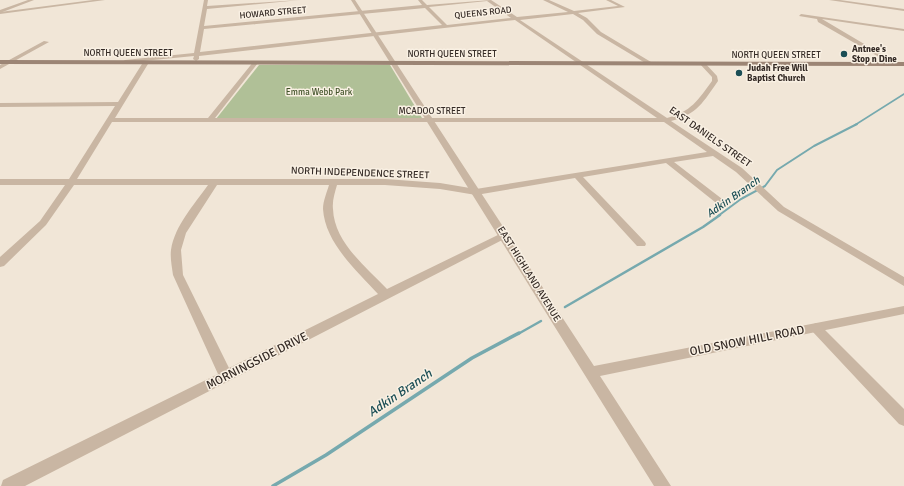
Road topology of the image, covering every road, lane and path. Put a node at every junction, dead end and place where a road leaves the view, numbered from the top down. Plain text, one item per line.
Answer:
1 (32, 0) edge
2 (103, 0) edge
3 (206, 0) edge
4 (298, 0) edge
5 (353, 0) edge
6 (420, 0) edge
7 (488, 0) edge
8 (545, 0) edge
9 (608, 0) edge
10 (831, 0) edge
11 (426, 6) junction
12 (206, 8) junction
13 (904, 10) edge
14 (574, 12) junction
15 (0, 13) edge
16 (361, 13) junction
17 (802, 15) dead end
18 (516, 18) junction
19 (823, 18) junction
20 (445, 26) junction
21 (201, 28) junction
22 (904, 30) edge
23 (375, 34) junction
24 (46, 42) dead end
25 (197, 54) junction
26 (0, 62) edge
27 (9, 62) junction
28 (125, 62) junction
29 (195, 62) junction
30 (256, 62) junction
31 (394, 63) junction
32 (582, 63) junction
33 (702, 63) junction
34 (145, 64) dead end
35 (649, 64) junction
36 (895, 64) junction
37 (904, 64) edge
38 (0, 67) edge
39 (120, 104) junction
40 (0, 105) edge
41 (109, 120) junction
42 (210, 120) junction
43 (429, 120) junction
44 (666, 120) junction
45 (715, 153) junction
46 (668, 161) junction
47 (577, 176) junction
48 (334, 181) junction
49 (0, 182) edge
50 (72, 182) junction
51 (214, 182) junction
52 (476, 192) junction
53 (723, 204) dead end
54 (505, 235) junction
55 (642, 244) dead end
56 (0, 263) edge
57 (904, 282) edge
58 (386, 295) junction
59 (904, 310) edge
60 (816, 328) junction
61 (591, 372) junction
62 (226, 376) junction
63 (904, 418) edge
64 (9, 486) edge
65 (663, 486) edge

1 - 15 street
2 - 15 street
3 - 12 street
4 - 12 street
5 - 16 street, EAST HIGHLAND AVENUE
6 - 11 street
7 - 11 street, HOWARD STREET
7 - 18 street, EAST DANIELS STREET
8 - 14 street
9 - 14 street, QUEENS ROAD
10 - 13 street
11 - 16 street, HOWARD STREET
11 - 20 street
12 - 21 street
14 - 18 street, QUEENS ROAD
14 - 35 street
16 - 21 street, HOWARD STREET
16 - 23 street, EAST HIGHLAND AVENUE
17 - 19 street
18 - 20 street, QUEENS ROAD
18 - 32 street, EAST DANIELS STREET
19 - 22 street
19 - 36 street
20 - 23 street, QUEENS ROAD
21 - 25 street
23 - 25 street, QUEENS ROAD
23 - 31 street, EAST HIGHLAND AVENUE
24 - 27 street
25 - 28 street, QUEENS ROAD
25 - 29 street
26 - 27 main road, NORTH QUEEN STREET
27 - 28 main road, NORTH QUEEN STREET
27 - 38 street
28 - 29 main road, NORTH QUEEN STREET
29 - 30 main road, NORTH QUEEN STREET
30 - 31 main road, NORTH QUEEN STREET
30 - 42 street
31 - 32 main road, NORTH QUEEN STREET
31 - 43 street, EAST HIGHLAND AVENUE
32 - 35 main road, NORTH QUEEN STREET
32 - 44 street, EAST DANIELS STREET
33 - 35 main road, NORTH QUEEN STREET
33 - 36 main road, NORTH QUEEN STREET
33 - 44 street, MCADOO STREET
34 - 39 street
36 - 37 main road, NORTH QUEEN STREET
39 - 40 street
39 - 41 street
41 - 42 street, MCADOO STREET
41 - 50 street
42 - 43 street, MCADOO STREET
43 - 44 street, MCADOO STREET
43 - 52 street, EAST HIGHLAND AVENUE
44 - 45 street, EAST DANIELS STREET
45 - 46 street, NORTH INDEPENDENCE STREET
45 - 57 street, EAST DANIELS STREET
46 - 47 street, NORTH INDEPENDENCE STREET
46 - 53 street
47 - 52 street, NORTH INDEPENDENCE STREET
47 - 55 street
48 - 51 street, NORTH INDEPENDENCE STREET
48 - 52 street, NORTH INDEPENDENCE STREET
48 - 58 street
49 - 50 street, NORTH INDEPENDENCE STREET
50 - 51 street, NORTH INDEPENDENCE STREET
50 - 56 street
51 - 62 street
52 - 54 street, EAST HIGHLAND AVENUE
54 - 58 street, MORNINGSIDE DRIVE
54 - 61 street, EAST HIGHLAND AVENUE
58 - 62 street, MORNINGSIDE DRIVE
59 - 60 street, OLD SNOW HILL ROAD
60 - 61 street, OLD SNOW HILL ROAD
60 - 63 street
61 - 65 street, EAST HIGHLAND AVENUE
62 - 64 street, MORNINGSIDE DRIVE

